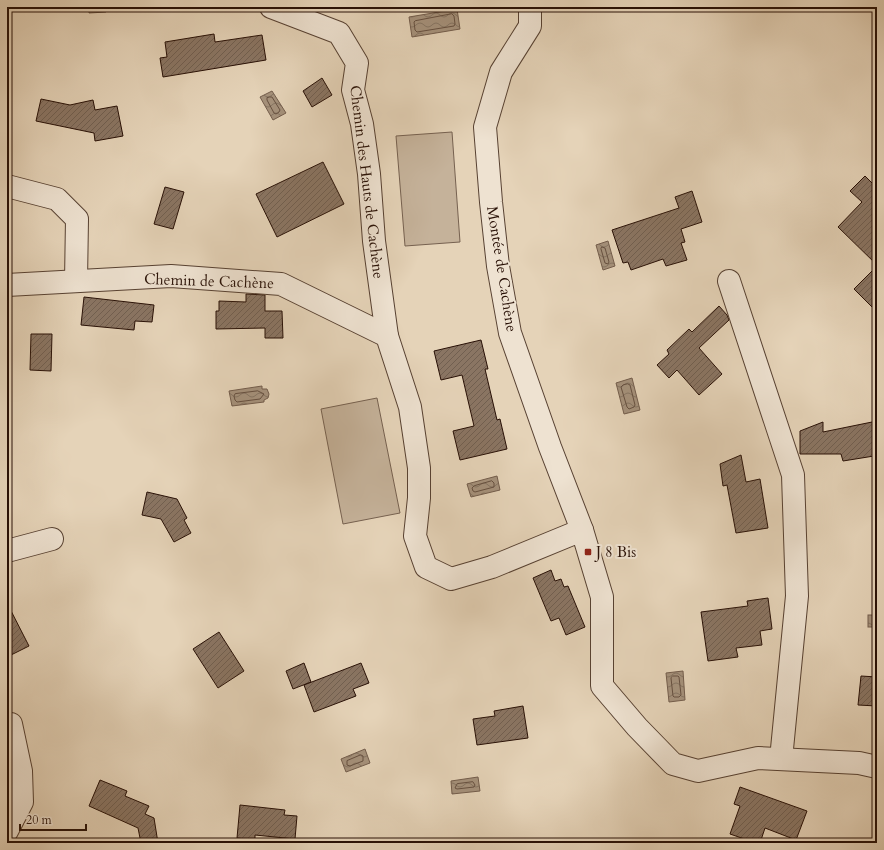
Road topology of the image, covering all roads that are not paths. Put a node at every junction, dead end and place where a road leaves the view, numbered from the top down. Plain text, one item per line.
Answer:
1 (271, 7) edge
2 (530, 7) edge
3 (7, 186) edge
4 (728, 281) dead end
5 (76, 282) junction
6 (7, 285) edge
7 (387, 336) junction
8 (582, 530) junction
9 (52, 539) dead end
10 (7, 552) edge
11 (11, 724) dead end
12 (781, 759) junction
13 (877, 767) edge
14 (7, 831) edge

1 - 7 street, Chemin des Hauts de Cachène
2 - 8 street, Montée de Cachène
3 - 5 street
4 - 12 street
5 - 6 street, Chemin de Cachène
5 - 7 street, Chemin de Cachène
7 - 8 street
8 - 12 street
9 - 10 street
11 - 14 street
12 - 13 street

